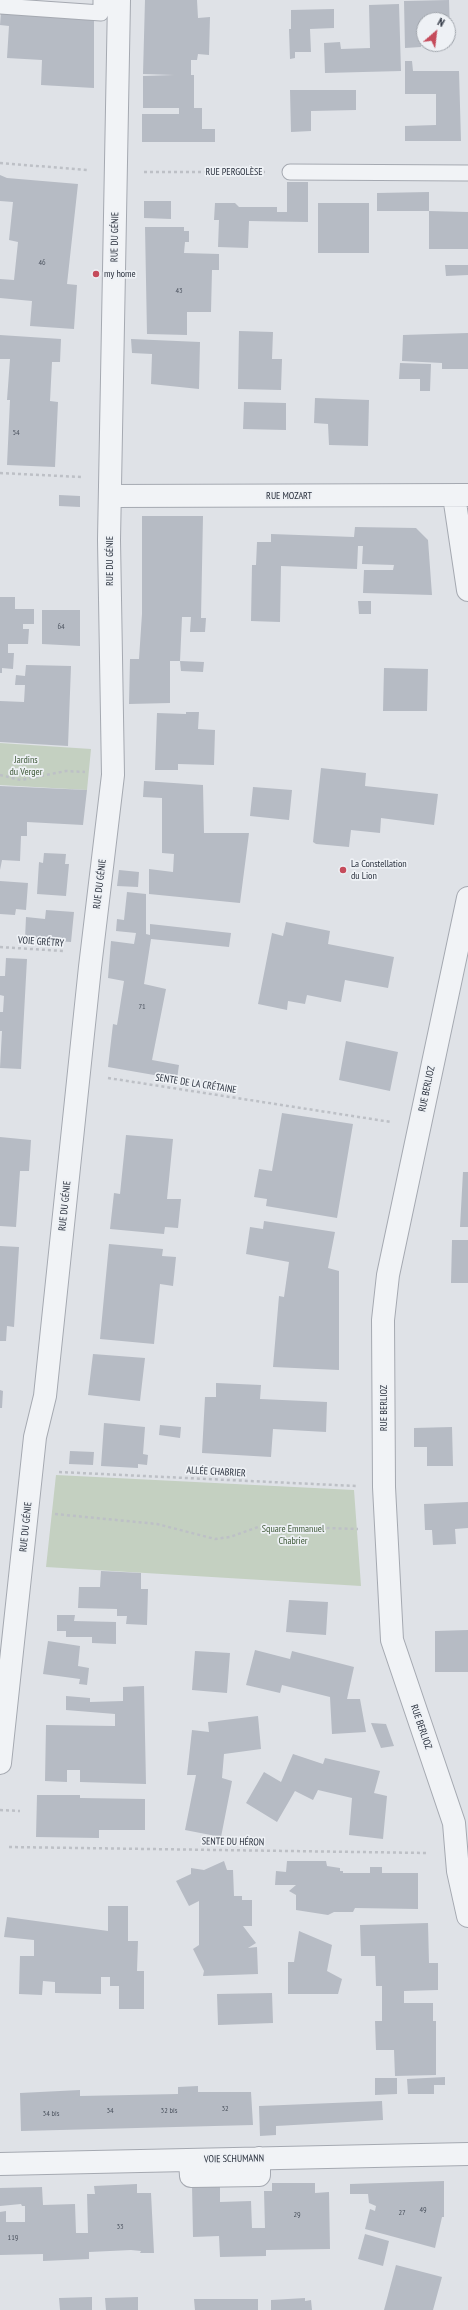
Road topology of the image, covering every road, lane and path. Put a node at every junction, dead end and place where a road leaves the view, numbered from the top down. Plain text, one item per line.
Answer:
1 (101, 0) edge
2 (119, 0) edge
3 (0, 6) edge
4 (0, 163) edge
5 (116, 172) junction
6 (290, 172) joint
7 (468, 173) edge
8 (0, 473) edge
9 (84, 477) dead end
10 (111, 496) junction
11 (461, 496) edge
12 (468, 590) edge
13 (0, 775) edge
14 (113, 775) junction
15 (468, 898) edge
16 (0, 947) edge
17 (90, 967) junction
18 (103, 1078) dead end
19 (417, 1132) junction
20 (56, 1472) dead end
21 (384, 1487) junction
22 (47, 1514) dead end
23 (387, 1530) junction
24 (0, 1763) edge
25 (0, 1810) edge
26 (20, 1811) dead end
27 (9, 1847) dead end
28 (456, 1849) junction
29 (468, 1916) edge
30 (468, 2154) edge
31 (0, 2164) edge

1 - 3 lane
2 - 5 street, RUE DU GÉNIE
4 - 5 path, RUE PERGOLÈSE
5 - 6 path, RUE PERGOLÈSE
5 - 10 street, RUE DU GÉNIE
6 - 7 lane
8 - 9 path
10 - 11 street, RUE MOZART
10 - 14 street, RUE DU GÉNIE
11 - 12 street
13 - 14 path
14 - 17 street, RUE DU GÉNIE
15 - 19 street, RUE BERLIOZ
16 - 17 path, VOIE GRÉTRY
17 - 24 street, RUE DU GÉNIE
18 - 19 path, SENTE DE LA CRÉTAINE
19 - 21 street, RUE BERLIOZ
20 - 21 path, ALLÉE CHABRIER
21 - 23 street, RUE BERLIOZ
22 - 23 path
23 - 28 street, RUE BERLIOZ
25 - 26 path
27 - 28 path, SENTE DU HÉRON
28 - 29 street, RUE BERLIOZ
30 - 31 street, VOIE SCHUMANN

